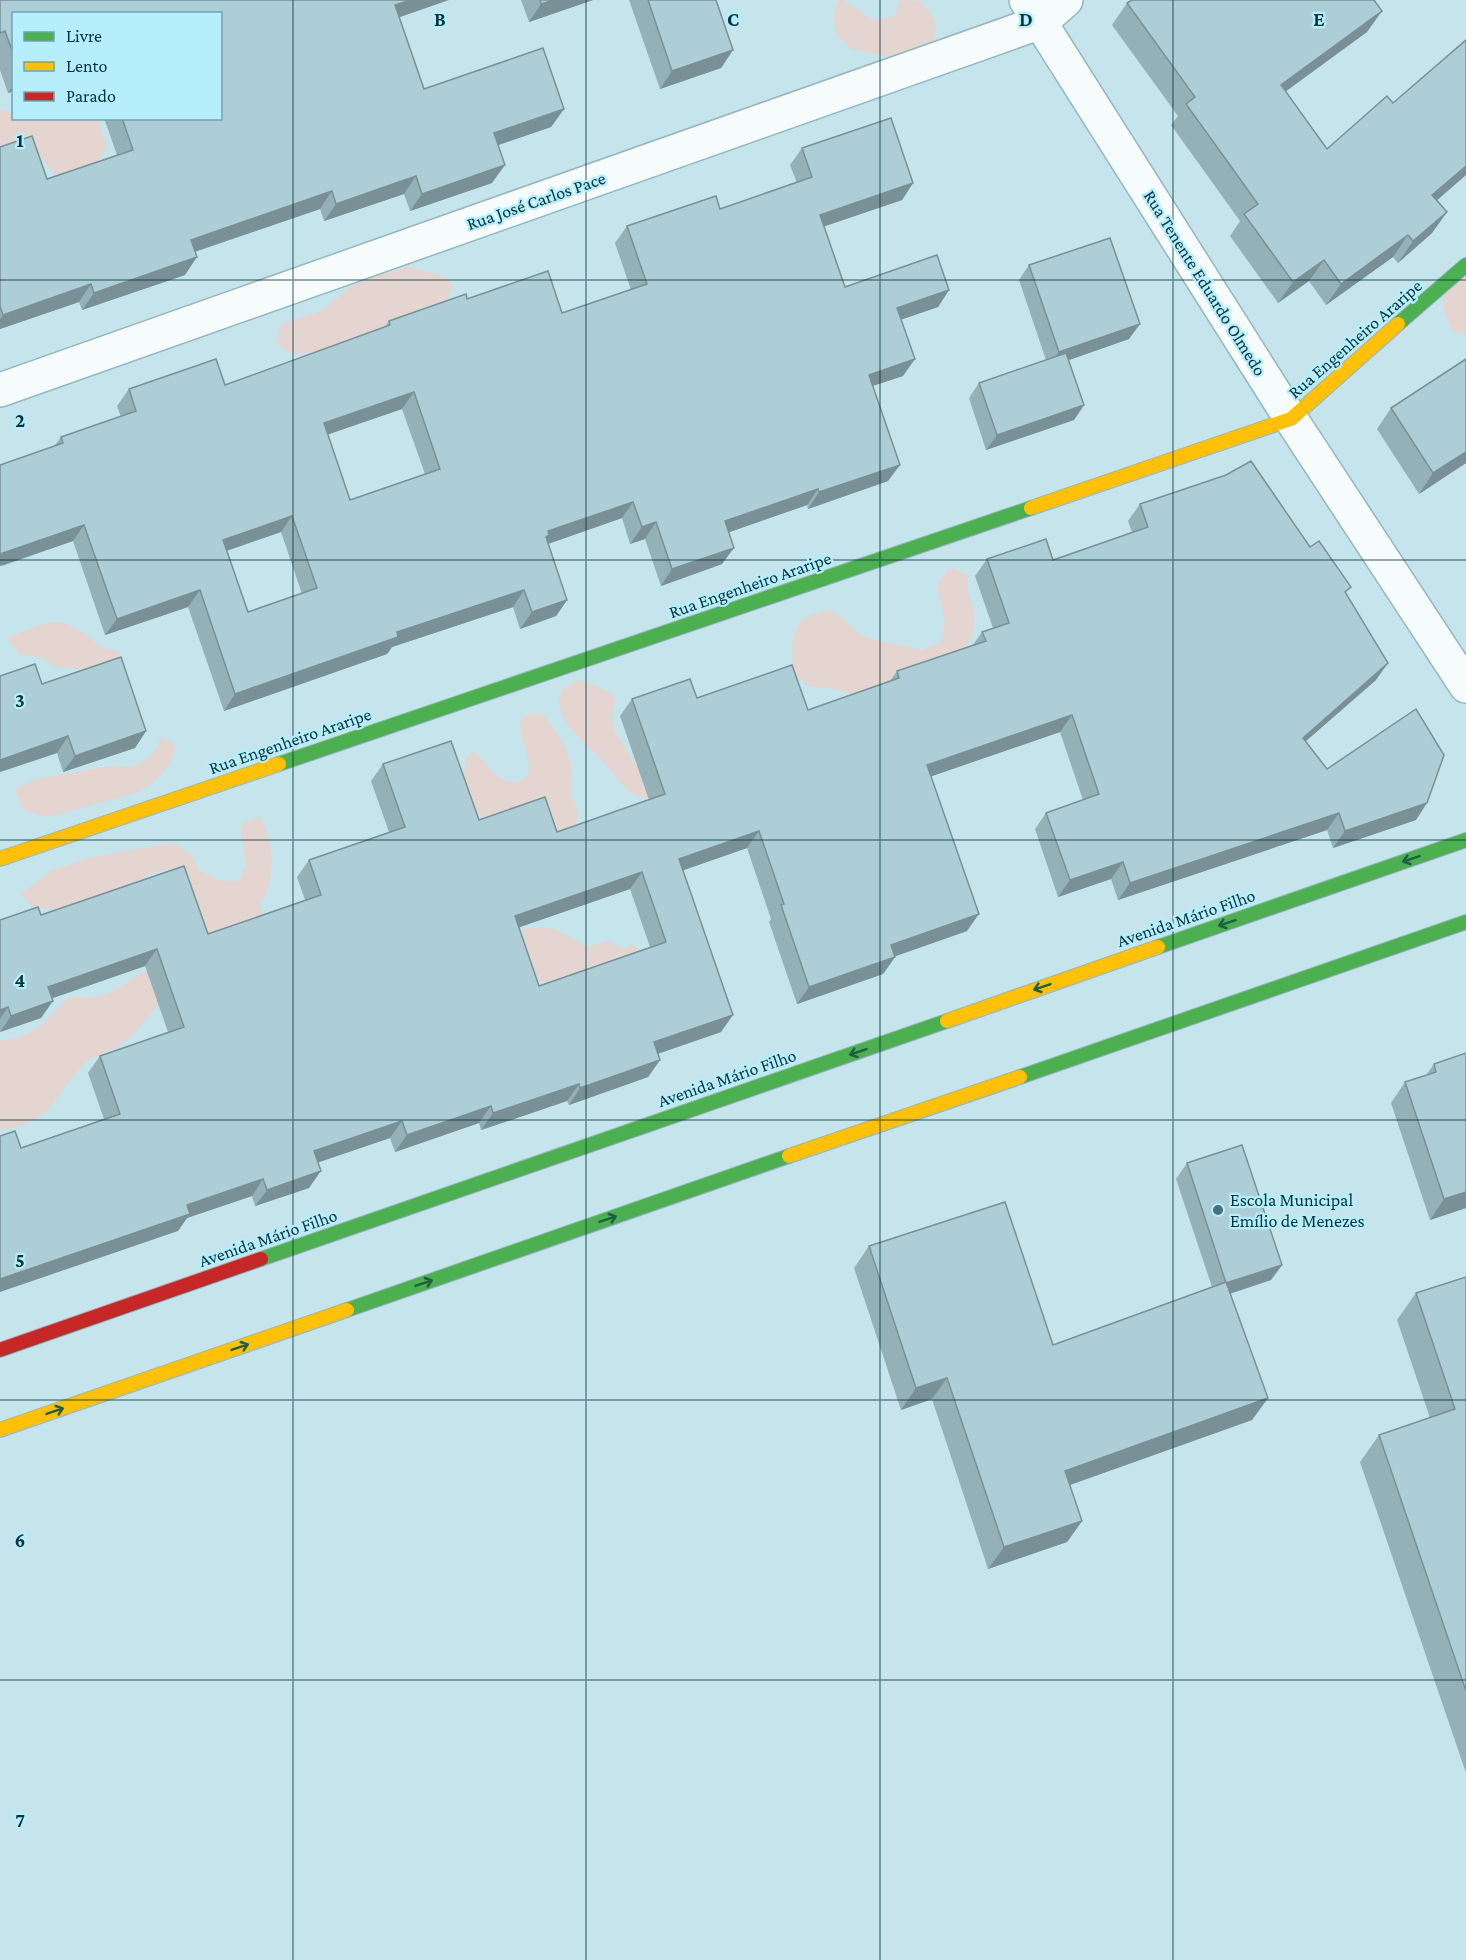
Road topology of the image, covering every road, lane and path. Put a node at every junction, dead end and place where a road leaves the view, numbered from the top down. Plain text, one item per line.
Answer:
1 (1066, 0) edge
2 (1033, 11) edge
3 (1466, 265) edge
4 (0, 390) edge
5 (1291, 420) junction
6 (1466, 686) edge
7 (1466, 840) edge
8 (0, 859) edge
9 (1466, 922) edge
10 (0, 1350) edge
11 (0, 1430) edge

1 - 2 street, Rua José Carlos Pace
2 - 4 street, Rua José Carlos Pace
2 - 5 street, Rua Tenente Eduardo Olmedo
3 - 5 main road, Rua Engenheiro Araripe
5 - 6 street, Rua Tenente Eduardo Olmedo
5 - 8 main road, Rua Engenheiro Araripe
7 -> 10 main road, Avenida Mário Filho
11 -> 9 main road

